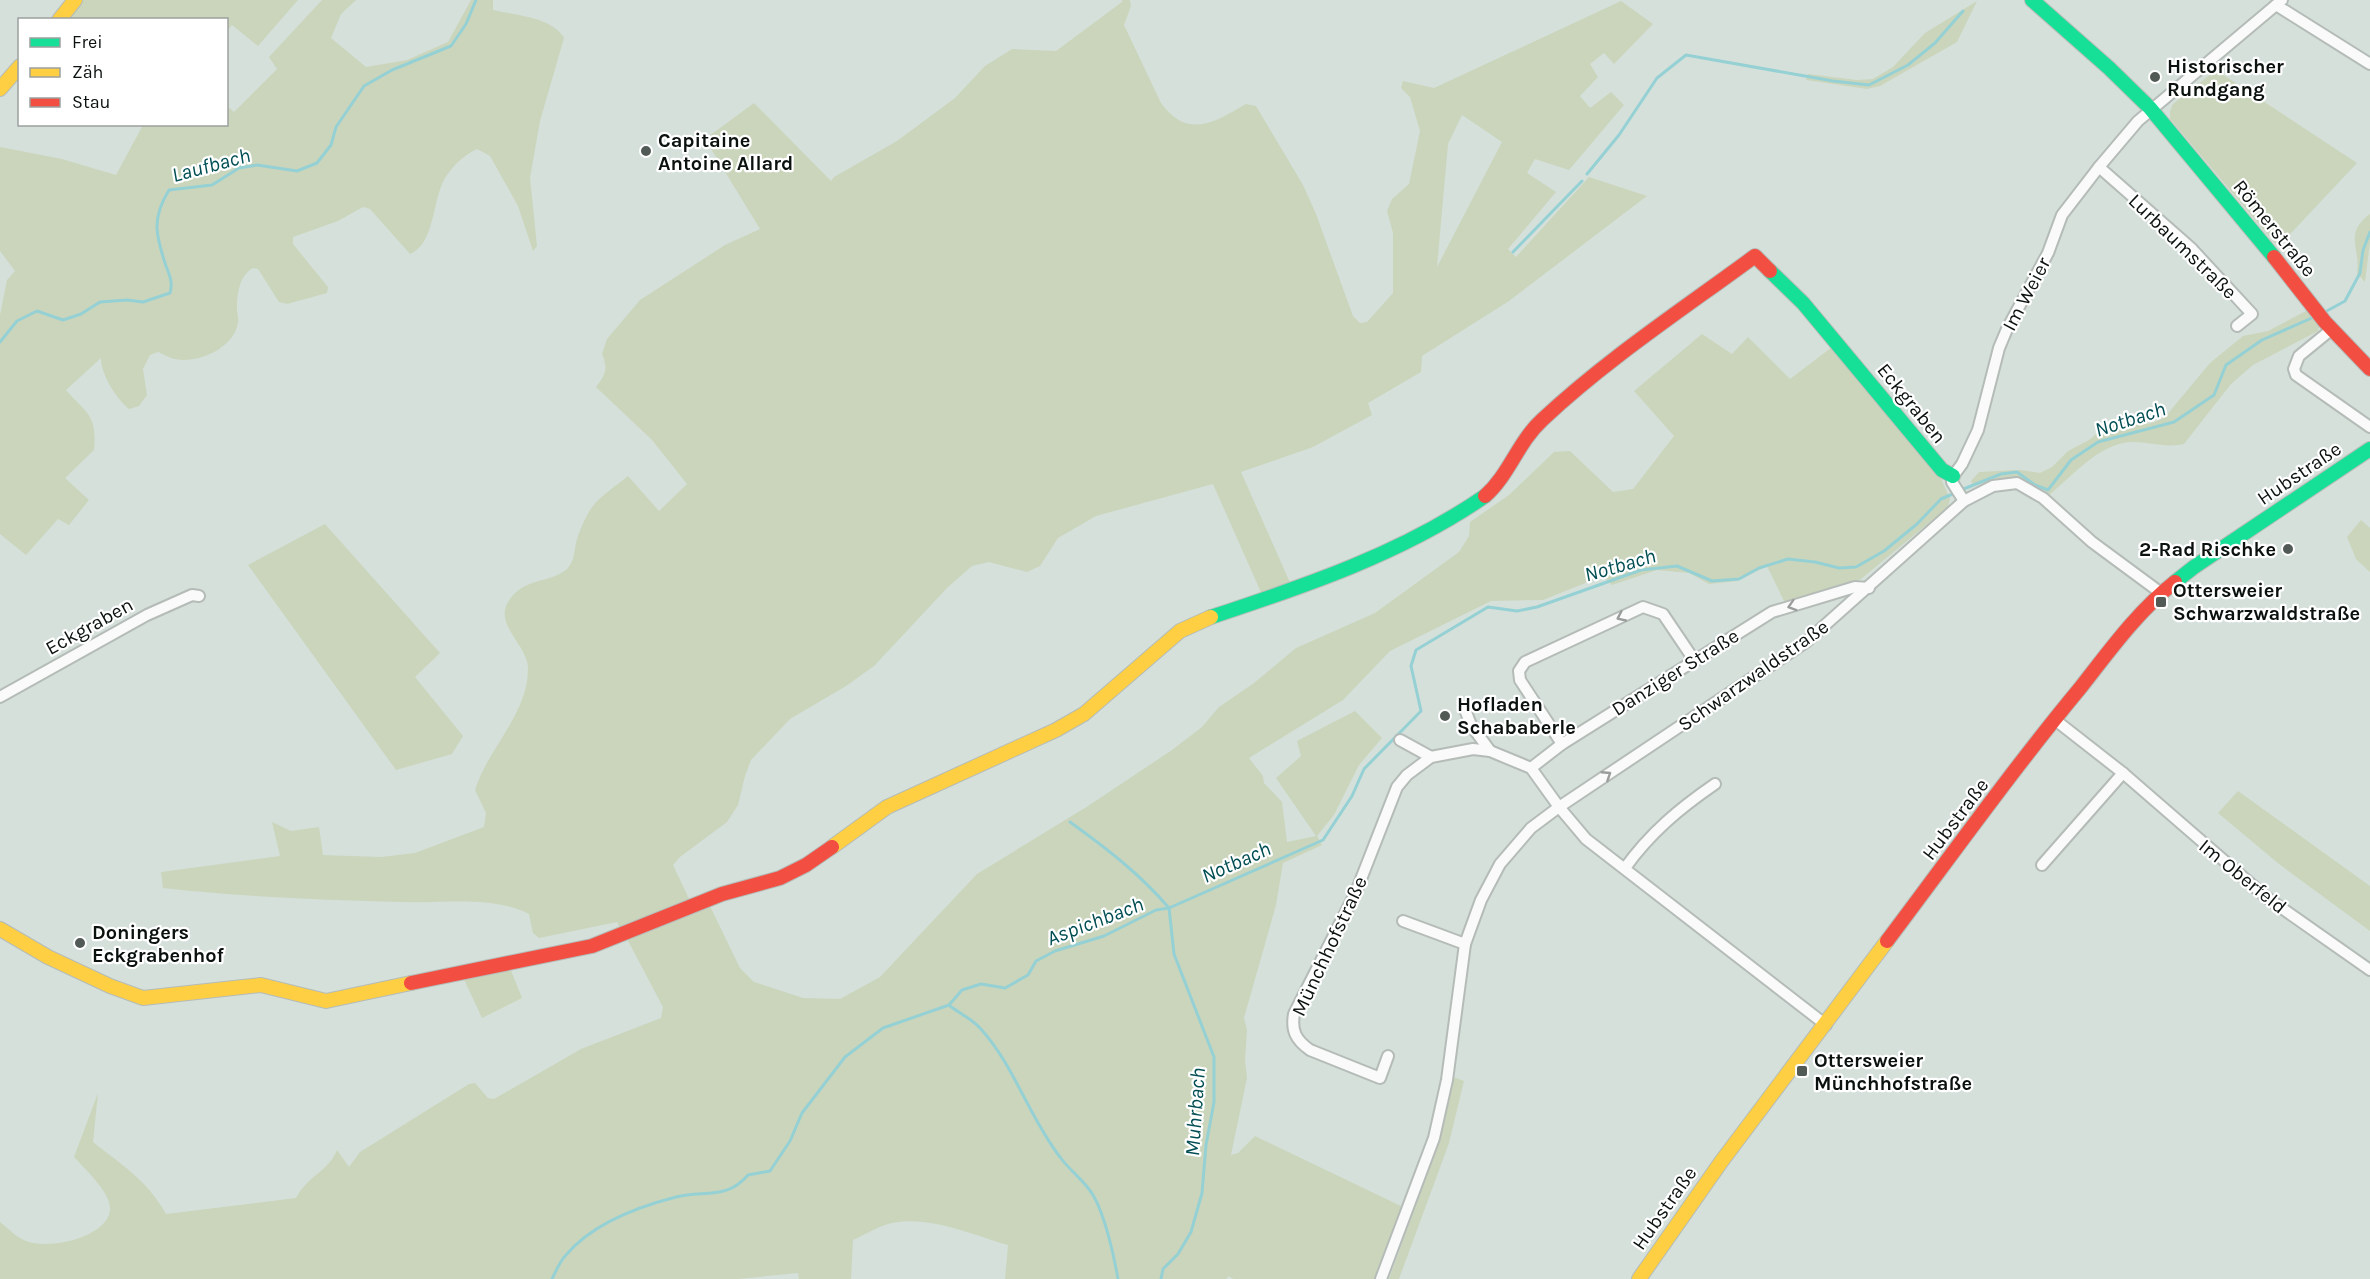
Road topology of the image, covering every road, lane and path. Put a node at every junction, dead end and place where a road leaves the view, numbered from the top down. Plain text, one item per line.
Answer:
1 (75, 0) edge
2 (2032, 0) edge
3 (2279, 3) edge
4 (61, 18) edge
5 (2370, 64) edge
6 (18, 68) edge
7 (0, 89) edge
8 (2152, 111) junction
9 (2099, 167) junction
10 (2329, 325) junction
11 (2237, 326) dead end
12 (2370, 369) edge
13 (2370, 427) edge
14 (2370, 448) edge
15 (1952, 479) junction
16 (1962, 498) junction
17 (1869, 588) junction
18 (2161, 593) junction
19 (1828, 595) junction
20 (199, 596) dead end
21 (1835, 618) junction
22 (1694, 660) junction
23 (0, 697) edge
24 (1464, 707) dead end
25 (2054, 719) junction
26 (1401, 740) dead end
27 (1562, 744) junction
28 (1490, 751) junction
29 (1431, 757) junction
30 (1531, 768) junction
31 (2123, 773) junction
32 (1716, 784) dead end
33 (1559, 807) junction
34 (2042, 865) dead end
35 (1624, 868) junction
36 (1403, 921) dead end
37 (0, 929) edge
38 (1465, 944) junction
39 (2370, 970) edge
40 (1826, 1025) junction
41 (1388, 1056) dead end
42 (1381, 1279) edge
43 (1639, 1279) edge

1 - 4 street
2 - 8 street, Römerstraße
3 - 5 street
3 - 8 street, Im Weier
6 - 7 street
8 - 9 street, Im Weier
8 - 10 street, Römerstraße
9 - 11 street, Lurbaumstraße
9 - 15 street, Im Weier
10 - 12 street, Römerstraße
10 - 13 street
14 - 18 street, Hubstraße
15 - 16 street
15 - 37 street, Eckgraben
16 - 17 street, Schwarzwaldstraße
16 - 18 street, Schwarzwaldstraße
17 - 19 street, Danziger Straße
17 - 21 street, Schwarzwaldstraße
18 - 25 street, Hubstraße
19 - 21 street
19 -> 22 street, Danziger Straße
20 - 23 street, Eckgraben
33 -> 21 street, Schwarzwaldstraße
22 - 27 street, Danziger Straße
22 -> 27 street
24 - 28 street
25 - 31 street, Im Oberfeld
25 - 40 street, Hubstraße
26 - 29 street
27 - 30 street, Danziger Straße
28 - 29 street, Münchhofstraße
28 - 30 street, Münchhofstraße
29 - 41 street, Münchhofstraße
30 - 33 street
31 - 34 street
31 - 39 street, Im Oberfeld
32 - 35 street
33 - 35 street
33 - 38 street, Schwarzwaldstraße
35 - 40 street
36 - 38 street
38 - 42 street, Schwarzwaldstraße
40 - 43 street, Hubstraße

